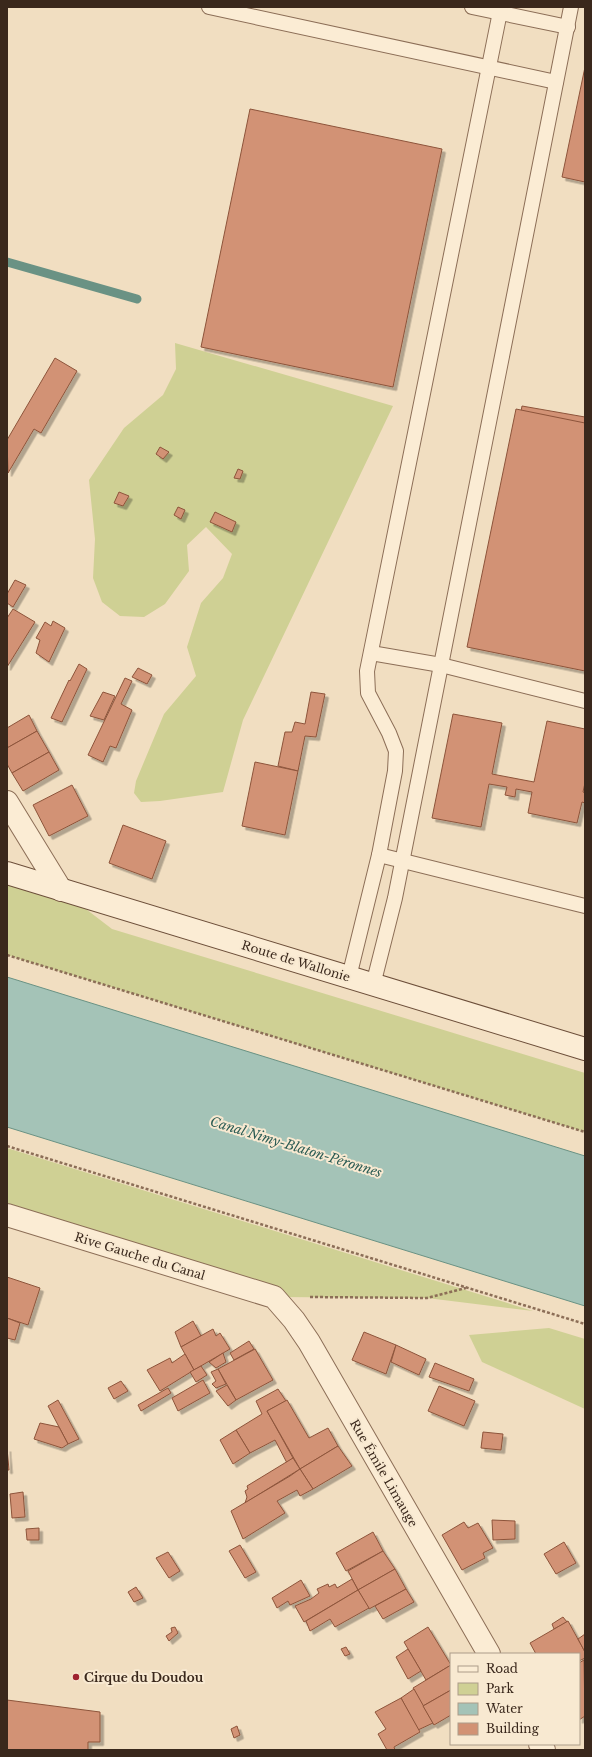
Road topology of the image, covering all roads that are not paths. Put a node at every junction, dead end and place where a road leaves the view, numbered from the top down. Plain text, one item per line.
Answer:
1 (214, 7) edge
2 (472, 7) edge
3 (571, 7) edge
4 (500, 10) edge
5 (568, 27) junction
6 (488, 69) junction
7 (556, 82) junction
8 (371, 653) junction
9 (441, 665) junction
10 (585, 701) edge
11 (7, 802) edge
12 (379, 855) junction
13 (401, 860) junction
14 (7, 873) edge
15 (61, 890) junction
16 (585, 906) edge
17 (349, 977) junction
18 (373, 985) junction
19 (585, 1049) edge
20 (7, 1215) edge
21 (274, 1297) joint
22 (487, 1653) edge

1 - 6 lane
2 - 4 lane
3 - 5 lane
4 - 5 lane
4 - 6 lane
5 - 7 lane
6 - 7 lane
6 - 8 lane
7 - 9 lane
8 - 9 lane
8 - 12 lane
9 - 10 lane
9 - 13 lane
11 - 15 street
12 - 13 lane
12 - 17 lane
13 - 16 lane
13 - 18 lane
14 - 15 street, Route de Wallonie
15 - 17 street, Route de Wallonie
17 - 18 street, Route de Wallonie
18 - 19 street, Route de Wallonie
20 - 21 street, Rive Gauche du Canal
21 - 22 street, Rue Émile Limauge

